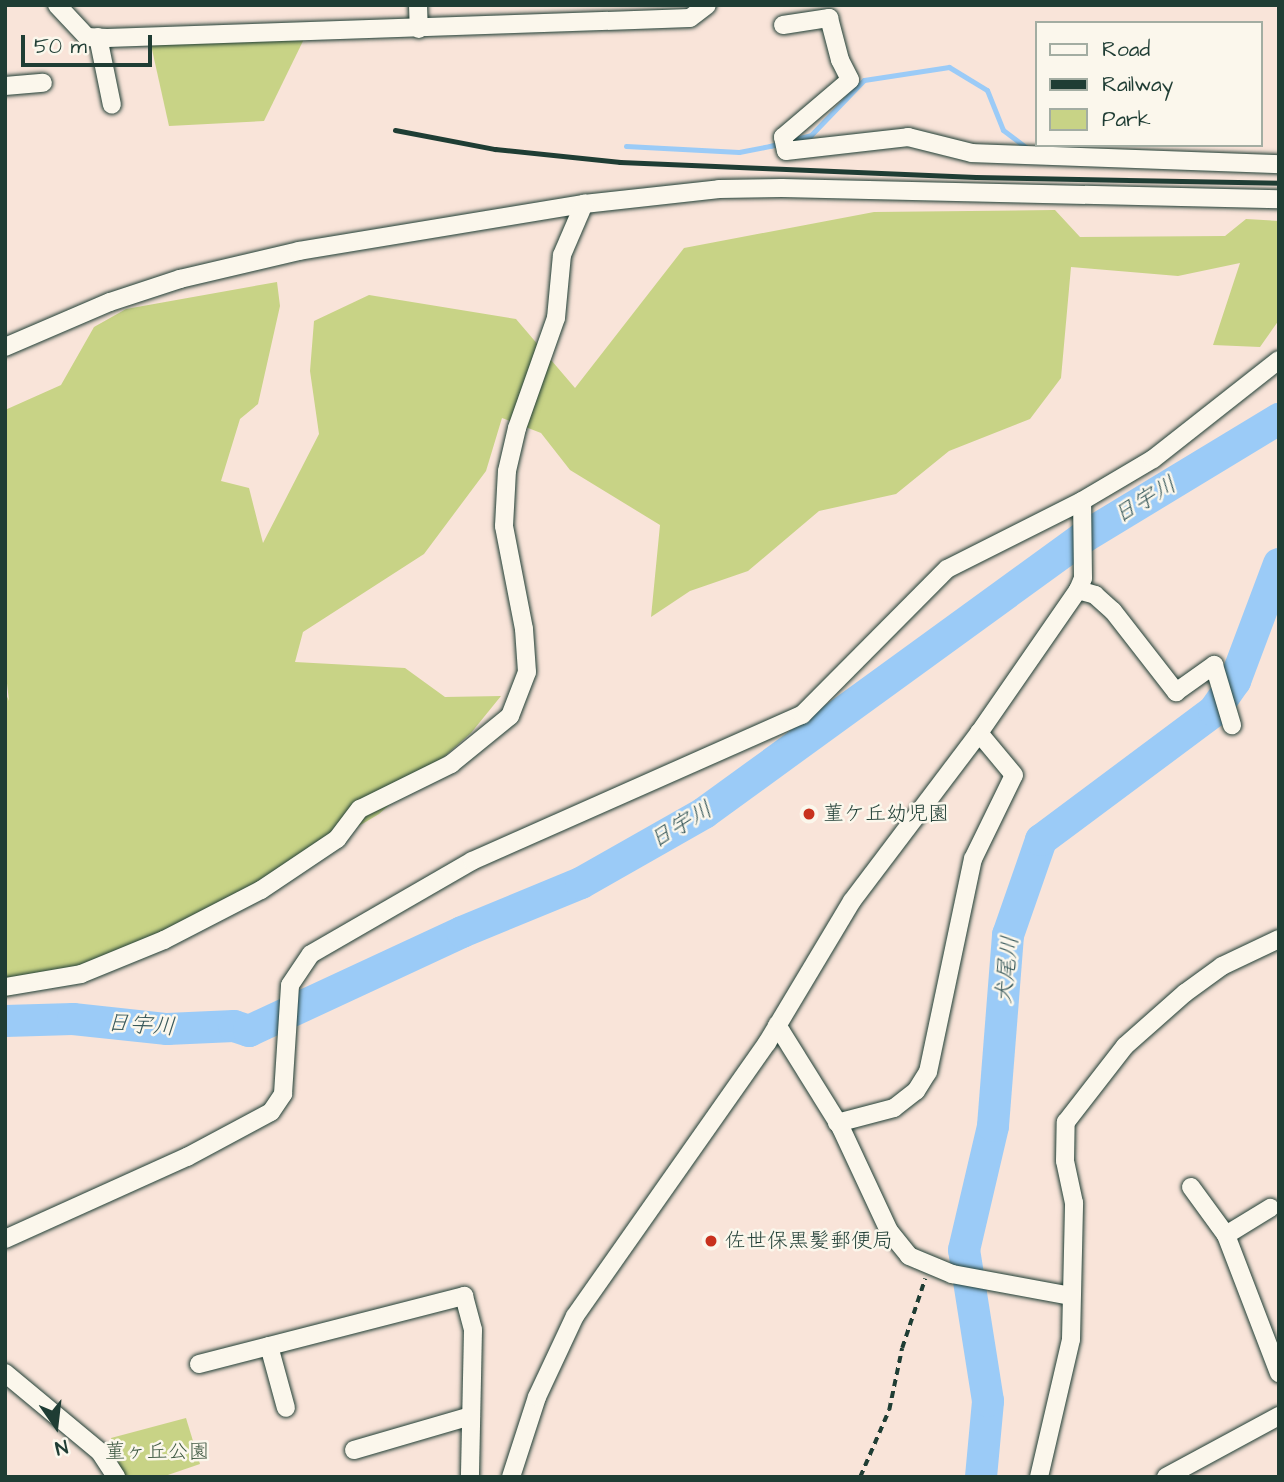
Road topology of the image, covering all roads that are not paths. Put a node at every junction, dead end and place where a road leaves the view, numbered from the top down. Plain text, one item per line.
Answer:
1 (57, 5) edge
2 (418, 5) edge
3 (706, 5) edge
4 (783, 25) dead end
5 (419, 29) junction
6 (98, 37) junction
7 (43, 83) dead end
8 (5, 86) edge
9 (112, 105) dead end
10 (1279, 164) edge
11 (1279, 199) edge
12 (584, 204) junction
13 (5, 347) edge
14 (1279, 360) edge
15 (1082, 508) junction
16 (1080, 584) junction
17 (1231, 725) dead end
18 (979, 733) junction
19 (1279, 939) edge
20 (5, 987) edge
21 (778, 1025) junction
22 (837, 1123) junction
23 (1191, 1187) dead end
24 (1270, 1208) dead end
25 (1226, 1234) junction
26 (5, 1239) edge
27 (1071, 1296) junction
28 (269, 1346) junction
29 (199, 1364) dead end
30 (1279, 1373) edge
31 (7, 1379) edge
32 (286, 1408) dead end
33 (471, 1416) junction
34 (1279, 1416) edge
35 (354, 1450) dead end
36 (116, 1477) edge
37 (470, 1477) edge
38 (511, 1477) edge
39 (1039, 1477) edge
40 (1166, 1477) edge

1 - 6 street
2 - 5 street
3 - 5 street
4 - 10 street
5 - 6 street
6 - 9 street
7 - 8 street
11 - 12 street
12 - 13 street
12 - 20 street
14 - 15 street
15 - 16 street
15 - 26 street
16 - 17 street
16 - 18 street
18 - 21 street
18 - 22 street
19 - 27 street
21 - 22 street
21 - 38 street
22 - 27 street
23 - 25 street
24 - 25 street
25 - 30 street
27 - 39 street
28 - 29 street
28 - 32 street
28 - 33 street
31 - 36 street
33 - 35 street
33 - 37 street
34 - 40 street

